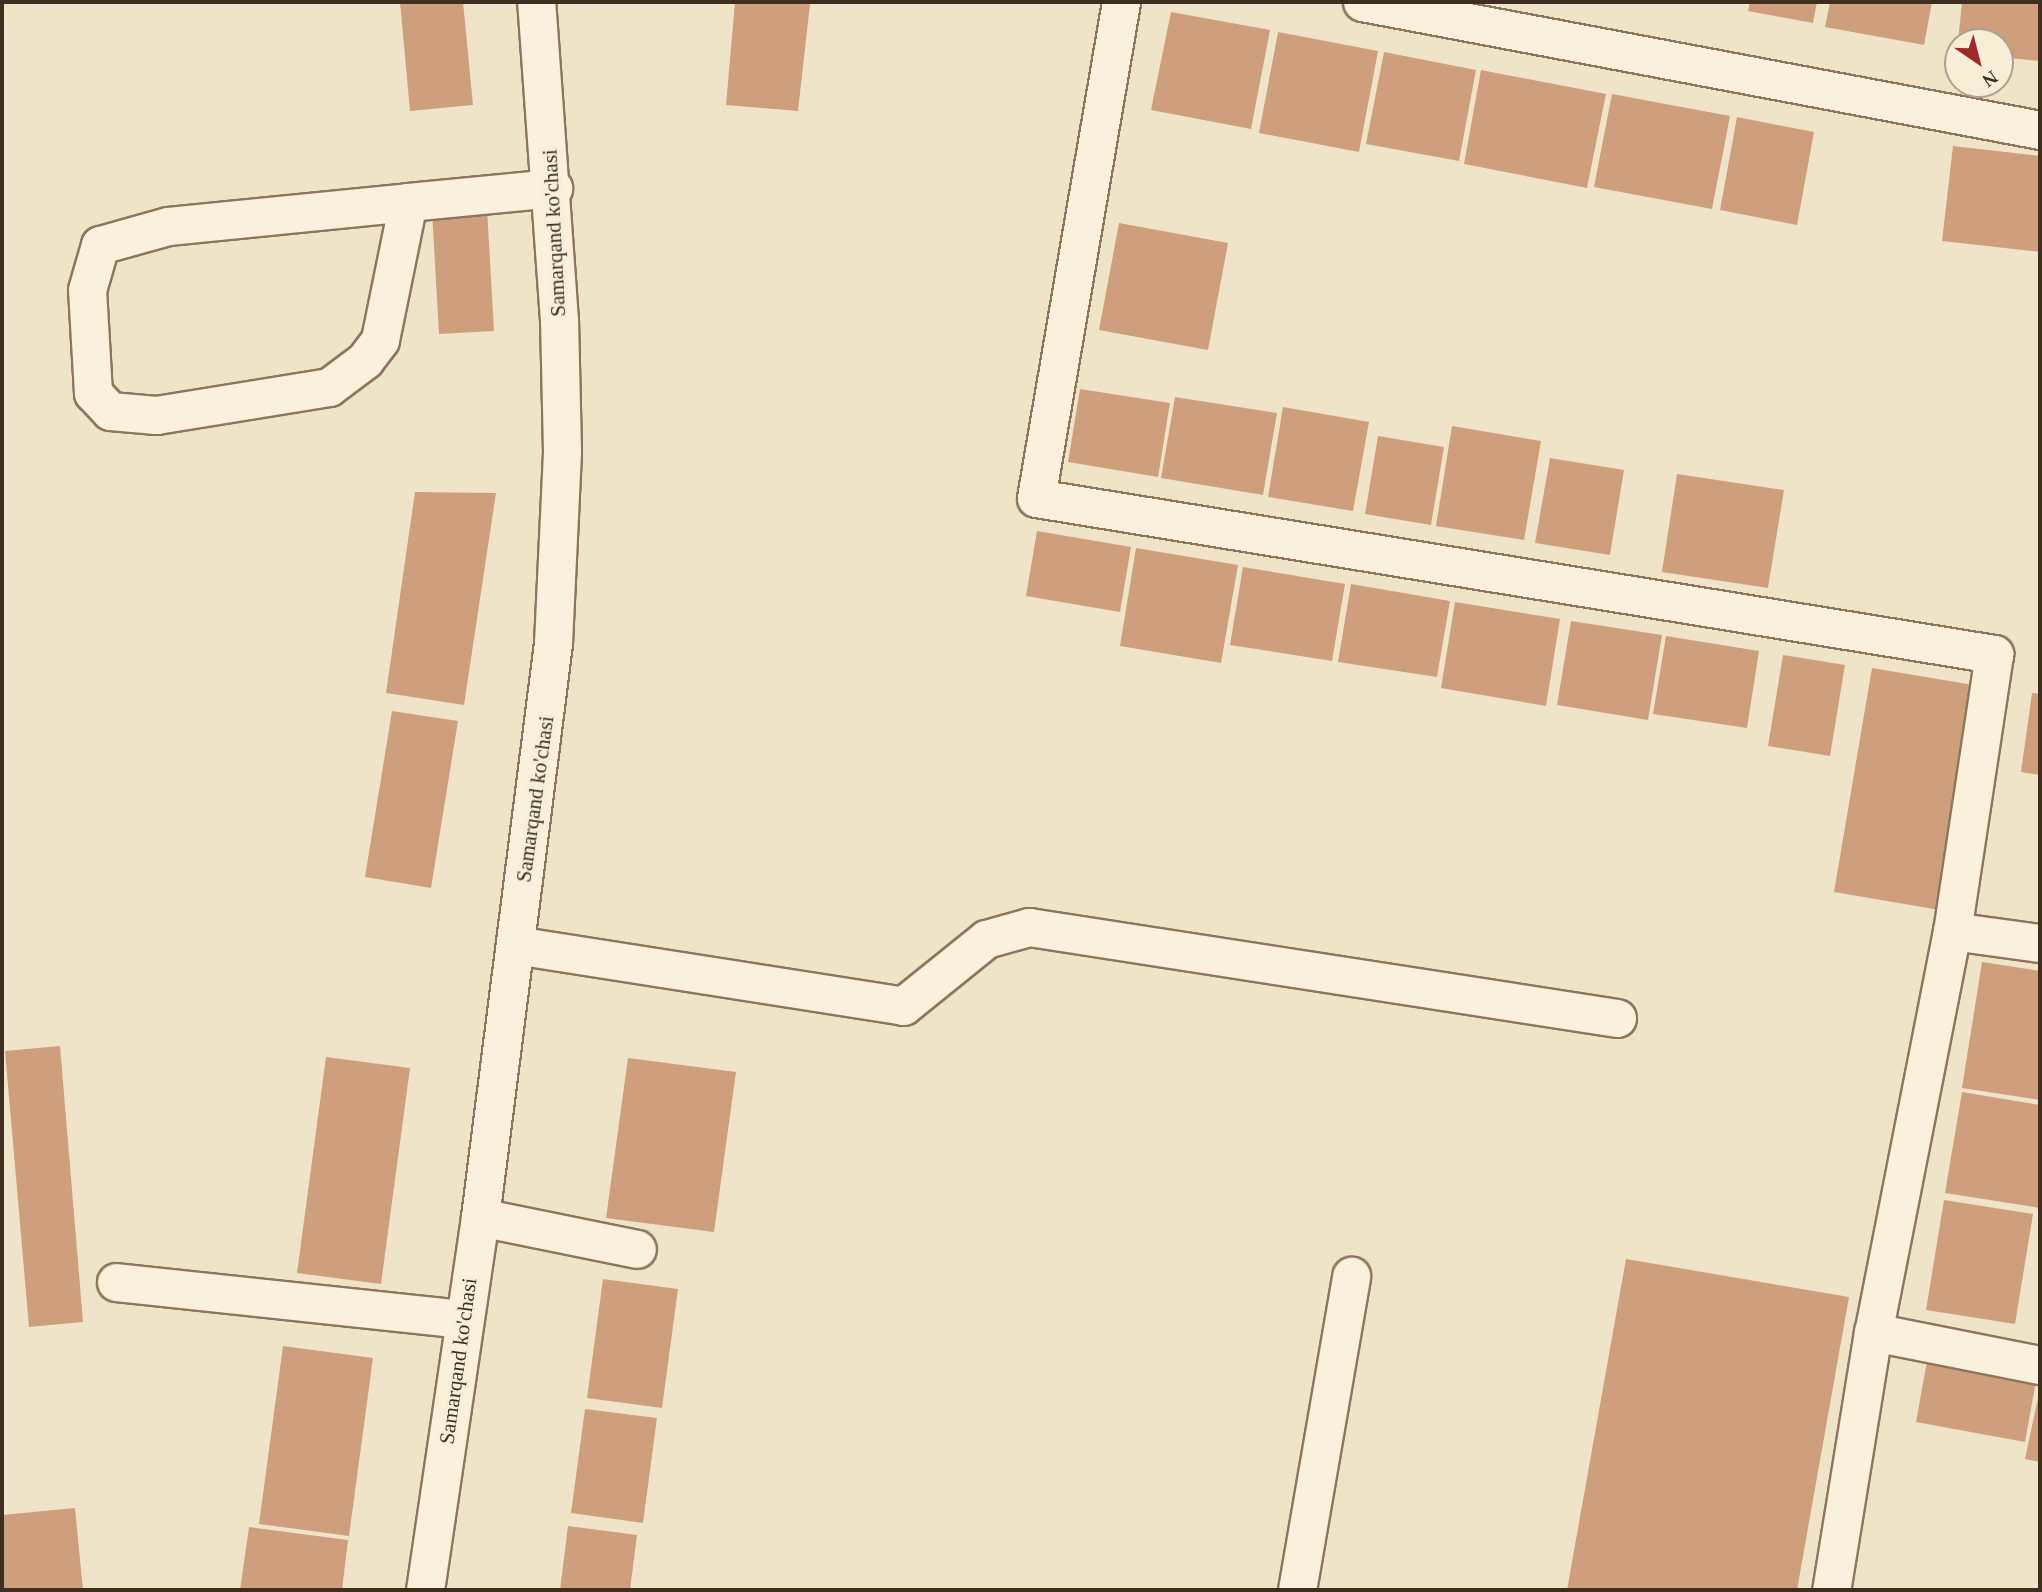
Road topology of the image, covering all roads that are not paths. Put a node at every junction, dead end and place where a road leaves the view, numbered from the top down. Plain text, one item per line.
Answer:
1 (536, 2) edge
2 (1121, 2) edge
3 (1362, 2) edge
4 (2040, 130) edge
5 (553, 188) junction
6 (408, 202) junction
7 (1952, 931) junction
8 (2040, 943) edge
9 (515, 946) junction
10 (1617, 1018) dead end
11 (480, 1217) junction
12 (637, 1249) dead end
13 (1351, 1276) dead end
14 (116, 1282) dead end
15 (464, 1319) junction
16 (1873, 1332) junction
17 (2040, 1365) edge
18 (425, 1590) edge
19 (1297, 1590) edge
20 (1831, 1590) edge

1 - 5 street, Samarqand ko'chasi
2 - 7 street
3 - 4 street
5 - 6 street
5 - 9 street, Samarqand ko'chasi
6 - 6 street
7 - 8 street
7 - 16 street
9 - 10 street
9 - 11 street, Samarqand ko'chasi
11 - 12 street
11 - 15 street, Samarqand ko'chasi
13 - 19 street
14 - 15 street
15 - 18 street, Samarqand ko'chasi
16 - 17 street
16 - 20 street

